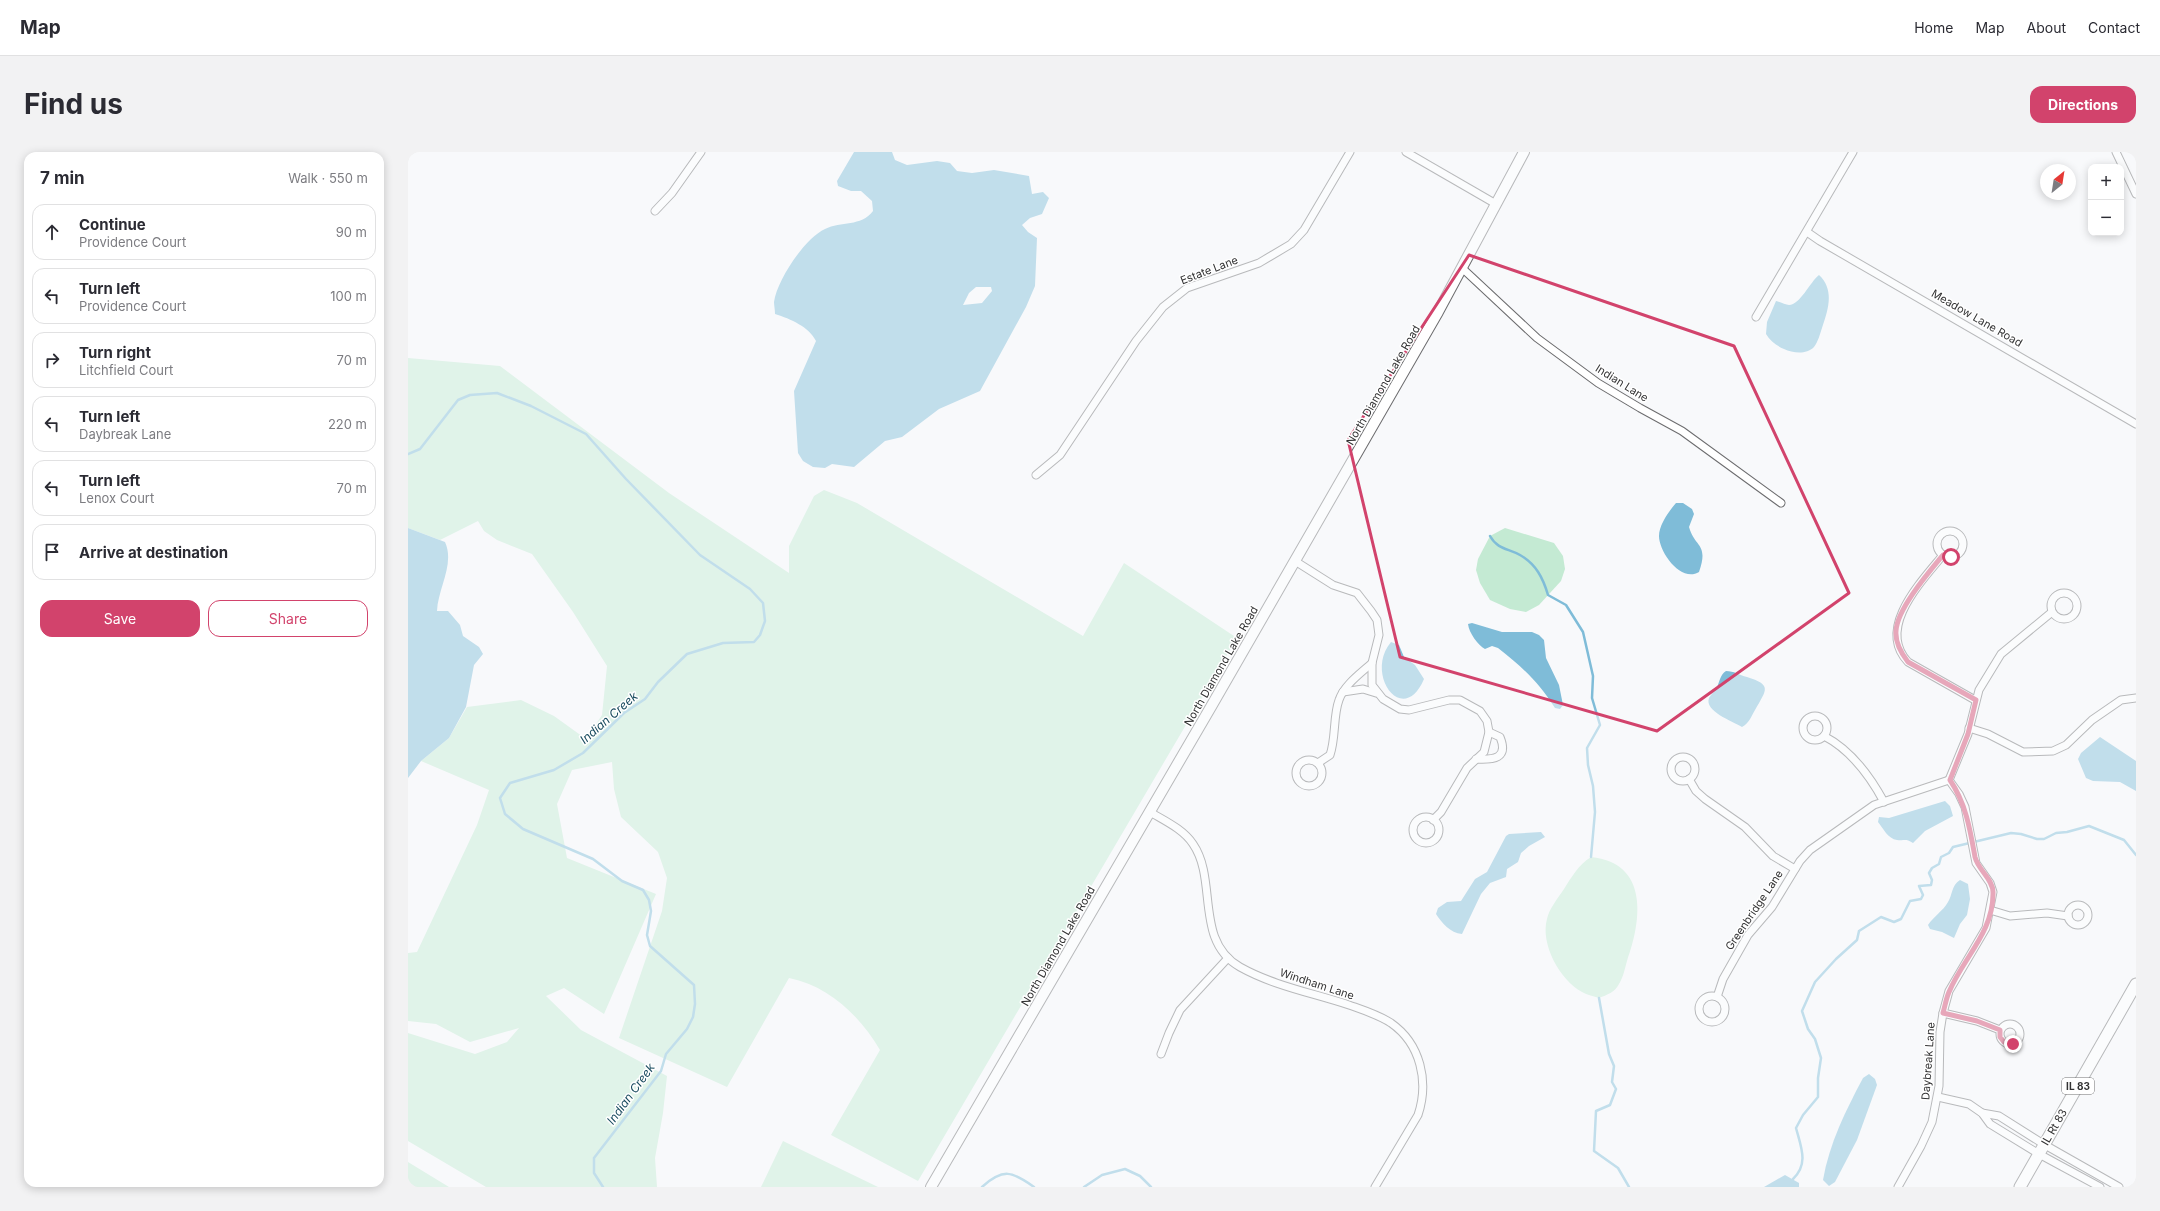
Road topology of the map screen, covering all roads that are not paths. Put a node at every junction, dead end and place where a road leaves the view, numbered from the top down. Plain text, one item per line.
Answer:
1 (701, 152) edge
2 (1350, 152) edge
3 (1406, 152) edge
4 (1524, 152) edge
5 (1853, 152) edge
6 (2116, 152) edge
7 (2136, 194) edge
8 (1496, 204) junction
9 (655, 211) dead end
10 (1807, 232) junction
11 (1462, 268) junction
12 (1756, 317) dead end
13 (2136, 424) edge
14 (1036, 475) dead end
15 (1781, 503) dead end
16 (1943, 555) dead end
17 (1295, 562) junction
18 (2052, 612) dead end
19 (1372, 663) junction
20 (1343, 692) junction
21 (1376, 693) junction
22 (2136, 698) edge
23 (1976, 700) junction
24 (1969, 728) junction
25 (1489, 732) junction
26 (1824, 736) dead end
27 (1476, 759) junction
28 (1318, 763) dead end
29 (1689, 780) dead end
30 (1950, 780) junction
31 (1884, 802) junction
32 (1150, 812) junction
33 (1433, 820) dead end
34 (1795, 869) junction
35 (1990, 910) junction
36 (2068, 916) dead end
37 (1228, 958) junction
38 (2136, 984) edge
39 (1717, 997) dead end
40 (1943, 1013) junction
41 (2000, 1030) dead end
42 (1161, 1054) dead end
43 (1938, 1097) junction
44 (1982, 1113) junction
45 (2042, 1150) junction
46 (931, 1187) edge
47 (1375, 1187) edge
48 (1898, 1187) edge
49 (2020, 1187) edge
50 (2100, 1187) edge
51 (2119, 1187) edge

1 - 9 street
2 - 14 street, Estate Lane
3 - 8 street
4 - 8 street, North Diamond Lake Road
5 - 10 street
6 - 7 street
8 - 11 street, North Diamond Lake Road
10 - 12 street
10 - 13 street, Meadow Lane Road
11 - 15 street, Indian Lane
11 - 17 street, North Diamond Lake Road
16 - 23 street
17 - 19 street
17 - 32 street, North Diamond Lake Road
18 - 23 street
19 - 20 street
19 - 21 street
20 - 21 street
20 - 28 street
21 - 25 street
22 - 24 street
23 - 24 street
24 - 30 street
25 - 27 street
25 - 27 street
26 - 31 street
27 - 33 street
29 - 34 street
30 - 31 street, Greenbridge Lane
30 - 35 street, Daybreak Lane
31 - 34 street, Greenbridge Lane
32 - 37 street, Windham Lane
32 - 46 street, North Diamond Lake Road
34 - 39 street, Greenbridge Lane
35 - 36 street
35 - 40 street, Daybreak Lane
37 - 42 street
37 - 47 street, Windham Lane
38 - 45 main road, IL Rt 83 / IL 83
40 - 41 street
40 - 43 street, Daybreak Lane
43 - 44 street
43 - 48 street, Daybreak Lane
44 - 45 street
44 - 45 street
45 - 49 main road, IL Rt 83 / IL 83
45 - 50 street
45 - 51 street

